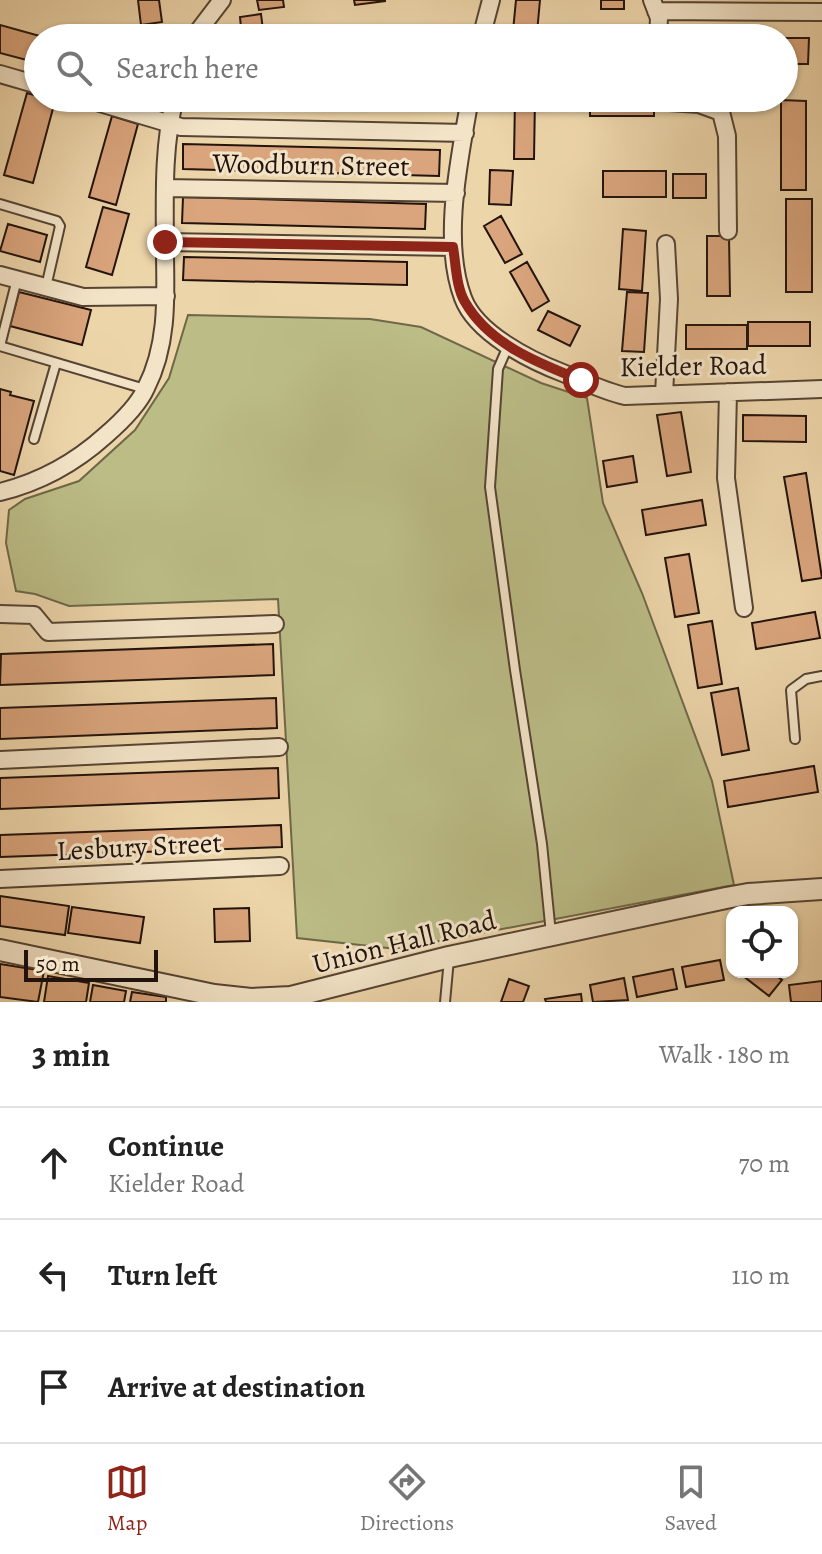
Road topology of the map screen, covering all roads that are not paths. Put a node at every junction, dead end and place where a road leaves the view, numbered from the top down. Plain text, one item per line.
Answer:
1 (222, 0) edge
2 (491, 0) edge
3 (654, 5) edge
4 (822, 12) edge
5 (204, 24) edge
6 (485, 24) edge
7 (0, 74) edge
8 (24, 81) edge
9 (131, 112) edge
10 (172, 112) edge
11 (468, 112) edge
12 (721, 112) edge
13 (169, 123) junction
14 (465, 133) junction
15 (165, 188) junction
16 (456, 193) junction
17 (0, 204) edge
18 (728, 231) dead end
19 (165, 242) junction
20 (666, 244) dead end
21 (453, 247) junction
22 (0, 275) edge
23 (17, 279) junction
24 (46, 287) junction
25 (166, 296) junction
26 (0, 346) edge
27 (508, 346) junction
28 (56, 363) junction
29 (146, 389) junction
30 (822, 389) edge
31 (728, 392) junction
32 (664, 394) junction
33 (34, 439) dead end
34 (0, 492) edge
35 (744, 608) dead end
36 (0, 614) edge
37 (275, 624) dead end
38 (822, 676) edge
39 (795, 739) dead end
40 (279, 747) dead end
41 (0, 760) edge
42 (280, 866) dead end
43 (0, 879) edge
44 (822, 889) edge
45 (552, 935) junction
46 (0, 950) edge
47 (449, 957) junction
48 (314, 997) edge
49 (445, 1002) edge

1 - 5 street
2 - 6 street
3 - 4 street
7 - 8 street
9 - 13 street
10 - 13 street
11 - 14 street, Kielder Road
12 - 18 street
13 - 14 street
13 - 15 street
14 - 16 street, Kielder Road
15 - 16 street, Woodburn Street
15 - 19 street
16 - 21 street, Kielder Road
17 - 24 lane
19 - 21 street
19 - 25 street
20 - 32 street
21 - 27 street, Kielder Road
22 - 23 street
23 - 24 street
23 - 26 lane
24 - 25 street
25 - 29 street
26 - 28 lane
27 - 32 street, Kielder Road
27 - 45 lane
28 - 29 lane
28 - 33 lane
29 - 34 street
30 - 31 street, Kielder Road
31 - 32 street, Kielder Road
31 - 35 street
36 - 37 street
38 - 39 lane
40 - 41 street
42 - 43 street, Lesbury Street
44 - 45 street, Union Hall Road
45 - 47 street, Union Hall Road
46 - 48 street, Union Hall Road
47 - 48 street, Union Hall Road
47 - 49 lane

